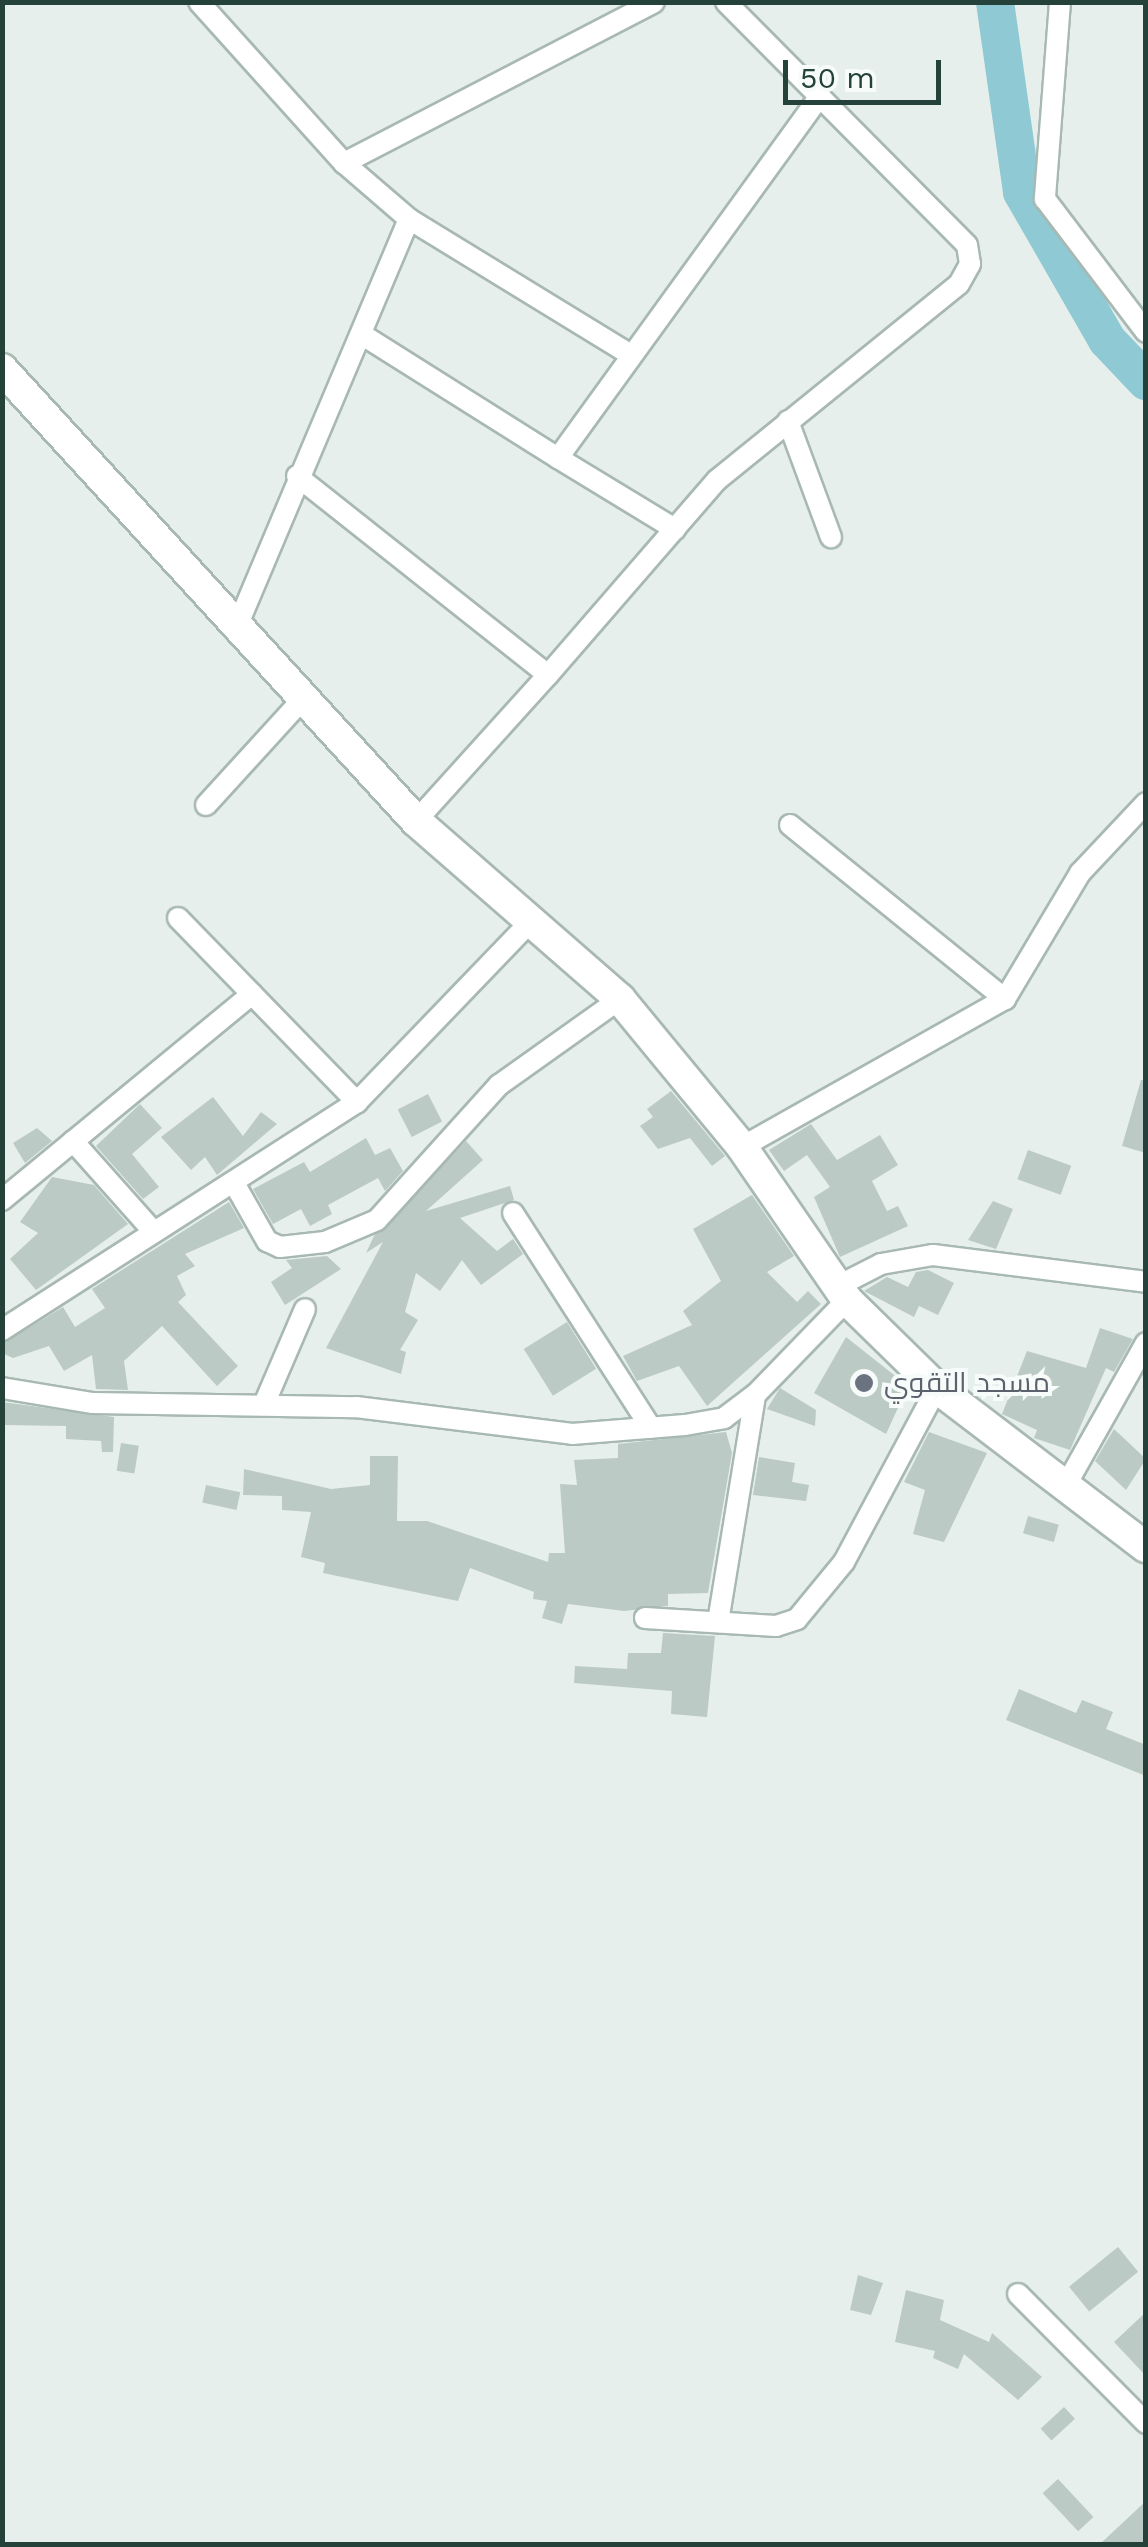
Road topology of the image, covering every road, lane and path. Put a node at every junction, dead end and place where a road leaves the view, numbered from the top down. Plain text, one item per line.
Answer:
1 (199, 2) edge
2 (654, 2) edge
3 (726, 2) edge
4 (1060, 2) edge
5 (820, 96) junction
6 (344, 163) junction
7 (409, 219) junction
8 (1146, 332) edge
9 (361, 334) junction
10 (628, 353) junction
11 (2, 369) edge
12 (788, 422) junction
13 (558, 458) junction
14 (297, 476) junction
15 (675, 529) junction
16 (831, 537) dead end
17 (235, 631) junction
18 (548, 675) junction
19 (302, 700) junction
20 (206, 805) dead end
21 (1142, 816) edge
22 (416, 820) junction
23 (790, 825) dead end
24 (178, 918) dead end
25 (531, 921) junction
26 (252, 994) junction
27 (620, 999) junction
28 (1006, 1000) junction
29 (356, 1102) junction
30 (73, 1141) junction
31 (742, 1148) junction
32 (234, 1183) junction
33 (2, 1200) edge
34 (513, 1212) dead end
35 (152, 1230) junction
36 (1146, 1282) edge
37 (843, 1293) junction
38 (305, 1309) dead end
39 (2, 1330) edge
40 (1146, 1344) edge
41 (2, 1388) edge
42 (937, 1388) junction
43 (755, 1395) junction
44 (264, 1402) junction
45 (651, 1428) junction
46 (1066, 1485) junction
47 (1146, 1547) edge
48 (645, 1618) dead end
49 (718, 1622) junction
50 (1018, 2294) dead end
51 (1146, 2423) edge

1 - 6 street
2 - 6 street
3 - 5 street
4 - 8 street
5 - 10 street
5 - 12 street
6 - 7 street
7 - 9 street
7 - 10 street
9 - 13 street
9 - 14 street
10 - 13 street
11 - 17 main road
12 - 15 street
12 - 16 street
13 - 15 street
14 - 17 street
14 - 18 street
15 - 18 street
17 - 19 main road
18 - 22 street
19 - 20 street
19 - 22 main road
21 - 28 street
22 - 25 main road
23 - 28 street
24 - 26 street
25 - 27 main road
25 - 29 street
26 - 29 street
26 - 30 street
27 - 31 main road
27 - 32 street
28 - 31 street
29 - 32 street
30 - 33 street
30 - 35 street
31 - 37 main road
32 - 35 street
34 - 45 street
35 - 39 street
36 - 37 street
37 - 42 main road
37 - 43 street
38 - 44 street
40 - 46 street
41 - 44 street
42 - 46 main road
42 - 49 street
43 - 45 street
43 - 49 street
44 - 45 street
46 - 47 main road
48 - 49 street
50 - 51 street

